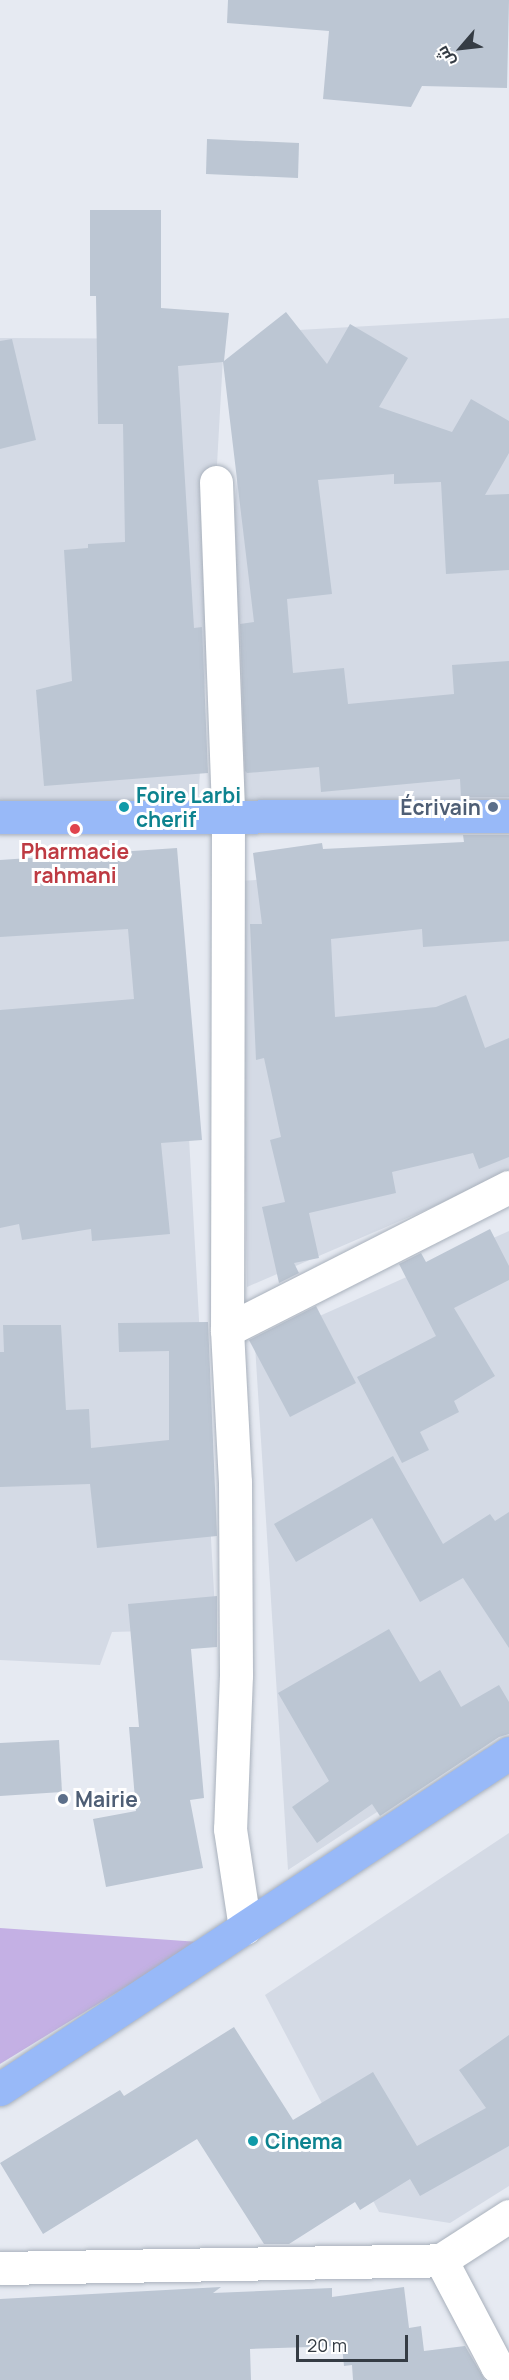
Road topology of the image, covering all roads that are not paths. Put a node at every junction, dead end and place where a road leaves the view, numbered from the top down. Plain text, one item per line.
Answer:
1 (216, 482) dead end
2 (228, 815) junction
3 (509, 816) edge
4 (0, 817) edge
5 (509, 1187) edge
6 (227, 1330) junction
7 (509, 1753) edge
8 (245, 1928) junction
9 (0, 2089) edge
10 (509, 2216) edge
11 (441, 2260) junction
12 (0, 2268) edge
13 (509, 2374) edge

1 - 2 street
2 - 3 main road
2 - 4 main road
2 - 6 street
5 - 6 street
6 - 8 street
7 - 8 main road
8 - 9 main road
10 - 11 street
11 - 12 street
11 - 13 street

